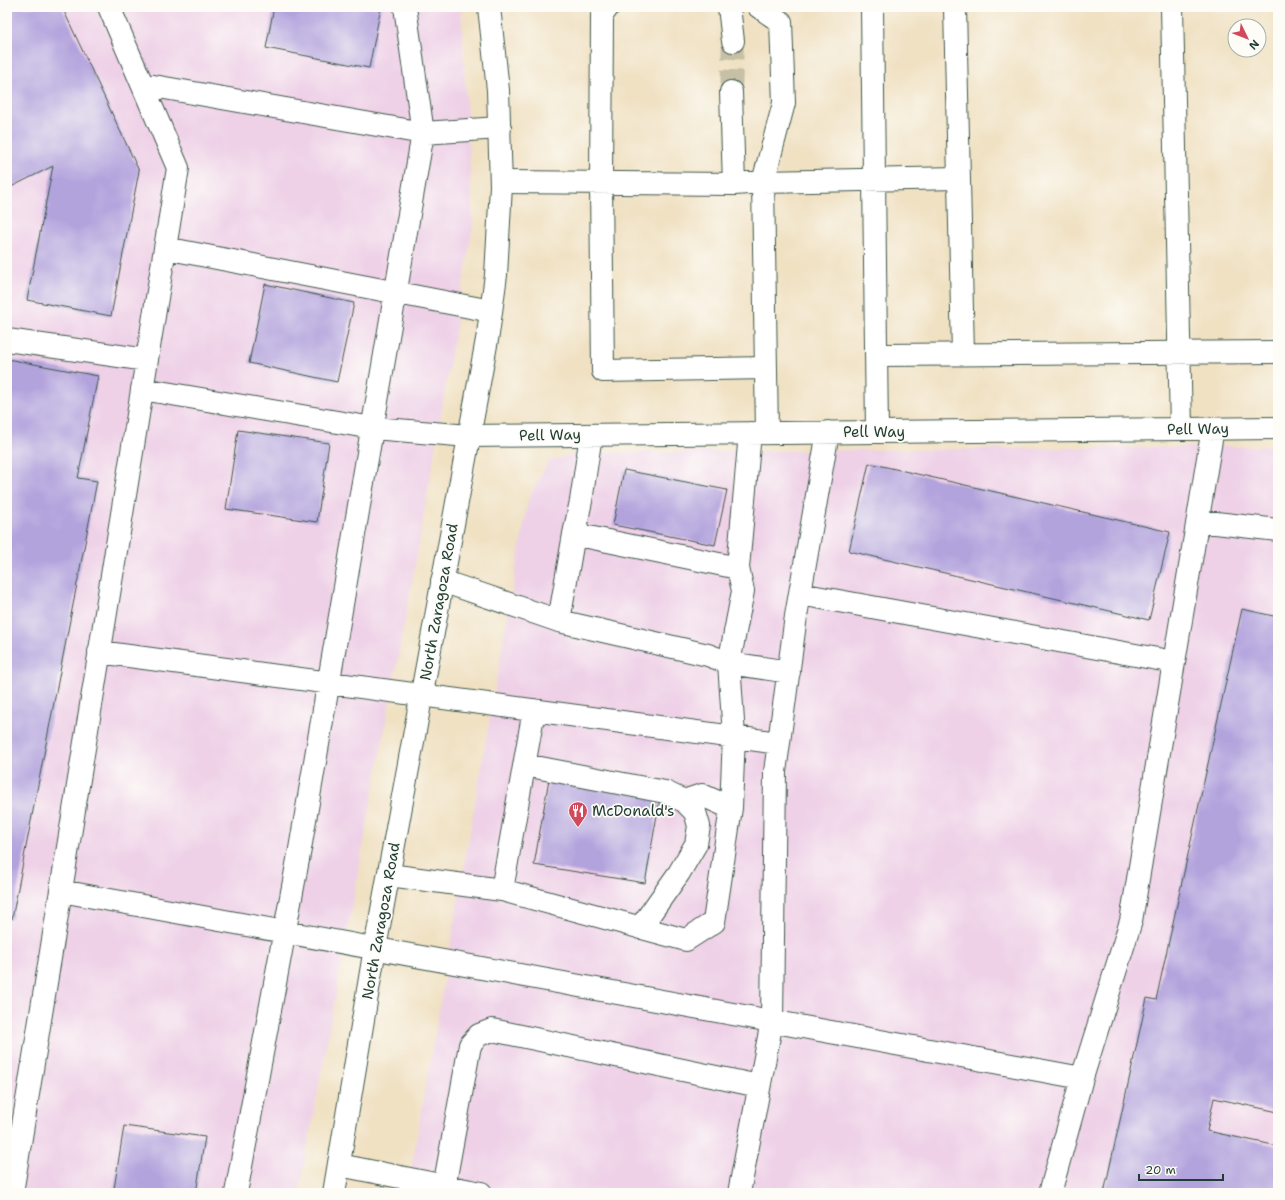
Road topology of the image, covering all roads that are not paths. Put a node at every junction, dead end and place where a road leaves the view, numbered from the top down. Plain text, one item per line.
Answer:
1 (109, 7) edge
2 (405, 7) edge
3 (489, 7) edge
4 (608, 7) edge
5 (729, 7) edge
6 (758, 7) edge
7 (872, 7) edge
8 (955, 7) edge
9 (1172, 7) edge
10 (733, 41) tunnel mouth
11 (142, 84) junction
12 (731, 92) tunnel mouth
13 (500, 128) junction
14 (423, 133) junction
15 (958, 178) junction
16 (874, 180) junction
17 (501, 182) junction
18 (763, 182) junction
19 (601, 183) junction
20 (734, 184) junction
21 (165, 248) junction
22 (396, 293) junction
23 (491, 311) junction
24 (7, 340) edge
25 (1278, 352) edge
26 (1180, 353) junction
27 (962, 354) junction
28 (876, 355) junction
29 (147, 360) junction
30 (766, 368) junction
31 (142, 389) junction
32 (373, 428) junction
33 (1213, 428) junction
34 (1278, 428) edge
35 (1181, 429) junction
36 (828, 432) junction
37 (877, 432) junction
38 (759, 433) junction
39 (591, 434) junction
40 (469, 436) junction
41 (1198, 521) junction
42 (1278, 530) edge
43 (574, 534) junction
44 (738, 568) junction
45 (442, 581) junction
46 (800, 594) junction
47 (559, 621) junction
48 (99, 652) junction
49 (1174, 662) junction
50 (729, 663) junction
51 (789, 672) junction
52 (329, 682) junction
53 (422, 695) junction
54 (534, 710) junction
55 (734, 736) junction
56 (779, 744) junction
57 (525, 765) junction
58 (684, 801) junction
59 (731, 808) junction
60 (388, 875) junction
61 (502, 890) junction
62 (61, 891) junction
63 (640, 928) junction
64 (285, 932) junction
65 (375, 948) junction
66 (772, 1021) junction
67 (1082, 1078) junction
68 (759, 1086) junction
69 (338, 1165) junction
70 (443, 1189) edge
71 (12, 1193) edge
72 (236, 1193) edge
73 (334, 1193) edge
74 (481, 1193) edge
75 (739, 1193) edge
76 (1050, 1193) edge

1 - 11 main road
2 - 14 main road
3 - 13 main road, North Zaragoza Road
4 - 19 main road
5 - 10 main road
6 - 18 main road
7 - 16 main road
8 - 15 main road
9 - 26 main road
11 - 14 main road
11 - 21 main road
12 - 20 main road
13 - 14 main road
13 - 17 main road, North Zaragoza Road
14 - 22 main road
15 - 16 main road
15 - 27 main road
16 - 18 main road
16 - 28 main road
17 - 19 main road
17 - 23 main road, North Zaragoza Road
18 - 20 main road
18 - 30 main road
19 - 20 main road
19 - 30 main road
21 - 22 main road
21 - 29 main road
22 - 23 main road
22 - 32 main road
23 - 40 main road, North Zaragoza Road
24 - 29 main road
25 - 26 main road
26 - 27 main road
26 - 35 main road
27 - 28 main road
28 - 37 main road
29 - 31 main road
30 - 38 main road
31 - 32 main road, Pell Way
31 - 48 main road
32 - 40 main road, Pell Way
32 - 52 main road
33 - 34 main road, Pell Way
33 - 35 main road, Pell Way
33 - 41 main road
35 - 37 main road, Pell Way
36 - 37 main road, Pell Way
36 - 38 main road, Pell Way
36 - 46 main road
38 - 39 main road, Pell Way
38 - 44 main road
39 - 40 main road, Pell Way
39 - 43 main road
40 - 45 main road, North Zaragoza Road
41 - 42 main road
41 - 49 main road
43 - 44 main road
43 - 47 main road
44 - 50 main road
45 - 47 main road
45 - 53 main road, North Zaragoza Road
46 - 49 main road
46 - 51 main road
47 - 50 main road
48 - 52 main road
48 - 62 main road
49 - 67 main road
50 - 51 main road
50 - 55 main road
51 - 56 main road
52 - 53 main road
52 - 64 main road
53 - 54 main road
53 - 60 main road, North Zaragoza Road
54 - 55 main road
54 - 57 main road
55 - 56 main road
55 - 59 main road
56 - 66 main road
57 - 58 main road
57 - 61 main road
58 - 59 main road
58 - 63 main road
59 - 63 main road
60 - 61 main road
60 - 65 main road, North Zaragoza Road
61 - 63 main road
62 - 64 main road
62 - 71 main road
64 - 65 main road
64 - 72 main road
65 - 66 main road
65 - 69 main road, North Zaragoza Road
66 - 67 main road
66 - 68 main road
67 - 76 main road
68 - 70 main road
68 - 75 main road
69 - 70 main road
69 - 73 main road, North Zaragoza Road
70 - 74 main road

